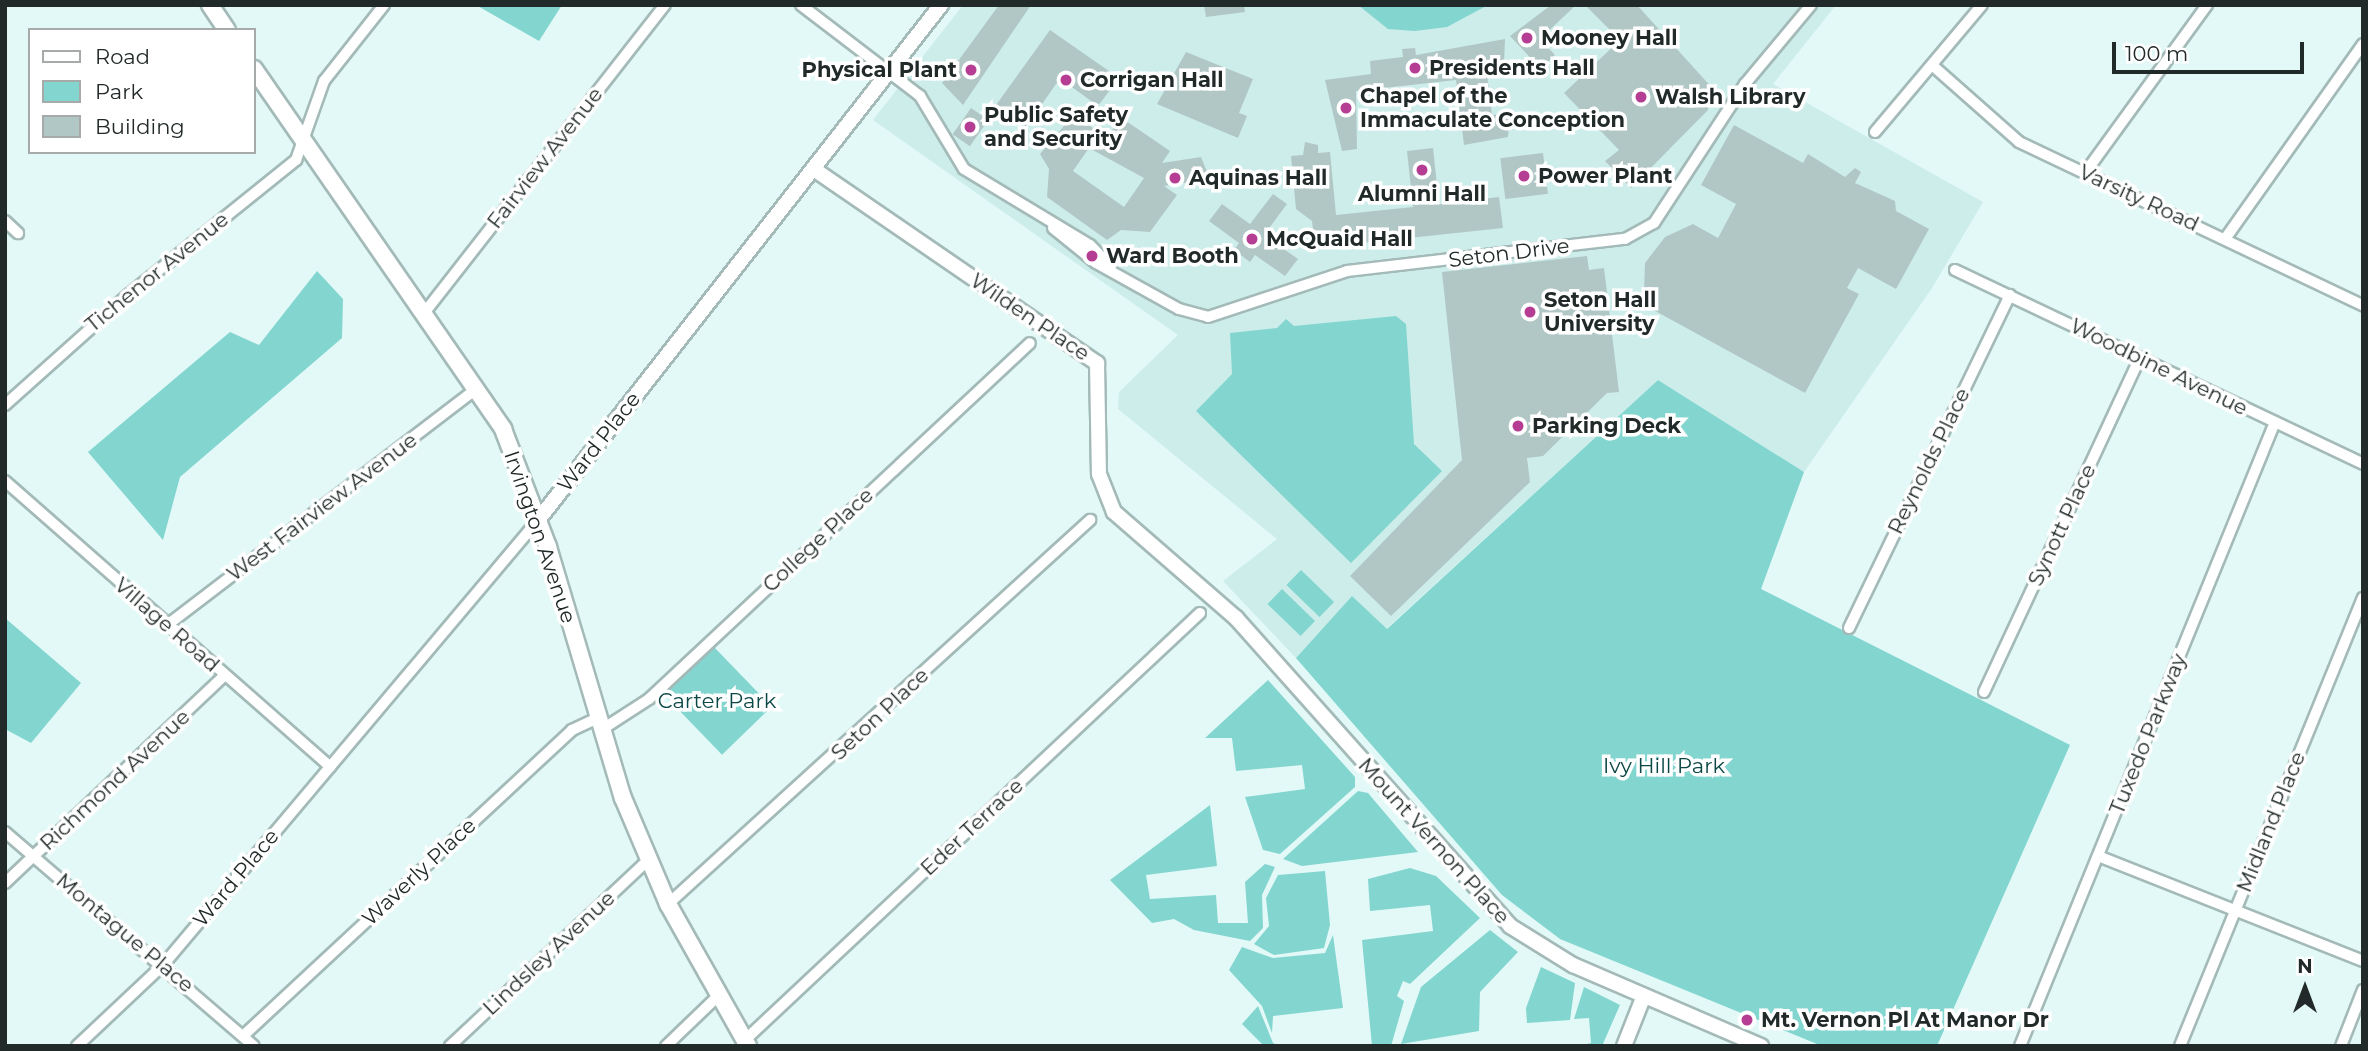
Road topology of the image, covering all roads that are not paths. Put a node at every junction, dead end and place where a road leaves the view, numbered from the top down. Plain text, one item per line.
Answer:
1 (210, 5) edge
2 (384, 5) edge
3 (665, 5) edge
4 (801, 5) edge
5 (941, 5) edge
6 (1811, 5) edge
7 (1982, 5) edge
8 (2207, 5) edge
9 (226, 28) edge
10 (2363, 44) edge
11 (1933, 65) junction
12 (256, 72) edge
13 (890, 72) junction
14 (1875, 132) dead end
15 (304, 138) junction
16 (815, 170) junction
17 (2085, 173) junction
18 (5, 221) edge
19 (18, 233) dead end
20 (2225, 239) junction
21 (1955, 270) dead end
22 (2010, 295) junction
23 (2362, 302) edge
24 (425, 312) junction
25 (1030, 343) dead end
26 (2140, 358) junction
27 (477, 388) junction
28 (5, 405) edge
29 (2275, 422) junction
30 (2363, 464) edge
31 (5, 481) edge
32 (539, 519) junction
33 (1090, 520) dead end
34 (2363, 598) edge
35 (1200, 613) dead end
36 (166, 625) junction
37 (1849, 628) dead end
38 (224, 676) junction
39 (1984, 692) dead end
40 (600, 724) junction
41 (1338, 736) joint
42 (330, 767) junction
43 (5, 832) edge
44 (2098, 856) junction
45 (33, 857) junction
46 (648, 860) junction
47 (5, 883) edge
48 (668, 904) junction
49 (2235, 910) junction
50 (2363, 961) edge
51 (163, 965) junction
52 (2363, 989) edge
53 (718, 996) junction
54 (1643, 998) junction
55 (244, 1035) junction
56 (746, 1043) edge
57 (77, 1046) edge
58 (254, 1046) edge
59 (450, 1046) edge
60 (666, 1046) edge
61 (1624, 1046) edge
62 (1761, 1046) edge
63 (2020, 1046) edge
64 (2180, 1046) edge
65 (2341, 1046) edge

1 - 9 main road
2 - 15 street, Tichenor Avenue
3 - 24 street, Fairview Avenue
4 - 13 street, Seton Drive
5 - 13 street, Ward Place
6 - 13 street, Seton Drive
7 - 11 street
8 - 17 street
10 - 20 street
11 - 14 street
11 - 17 street, Varsity Road
12 - 15 main road, Irvington Avenue
13 - 16 street, Ward Place
15 - 24 main road, Irvington Avenue
15 - 28 street, Tichenor Avenue
16 - 32 street, Ward Place
16 - 41 street, Wilden Place
17 - 20 street, Varsity Road
18 - 19 street
20 - 23 street, Varsity Road
21 - 22 street, Woodbine Avenue
22 - 26 street, Woodbine Avenue
22 - 37 street, Reynolds Place
24 - 27 main road, Irvington Avenue
25 - 40 street, College Place
26 - 29 street, Woodbine Avenue
26 - 39 street, Synott Place
27 - 32 main road, Irvington Avenue
27 - 36 street, West Fairview Avenue
29 - 30 street, Woodbine Avenue
29 - 44 street, Tuxedo Parkway
31 - 36 street, Village Road
32 - 40 main road, Irvington Avenue
32 - 42 street, Ward Place
33 - 48 street, Seton Place
34 - 49 street, Midland Place
35 - 56 street, Eder Terrace
36 - 38 street, Village Road
38 - 42 street, Village Road
38 - 45 street, Richmond Avenue
40 - 46 main road, Irvington Avenue
40 - 55 street, Waverly Place
41 - 54 street, Mount Vernon Place
42 - 51 street, Ward Place
43 - 45 street, Montague Place
44 - 49 street
44 - 63 street, Tuxedo Parkway
45 - 47 street, Richmond Avenue
45 - 51 street, Montague Place
46 - 48 main road, Irvington Avenue
46 - 59 street, Lindsley Avenue
48 - 53 main road, Irvington Avenue
49 - 50 street
49 - 64 street, Midland Place
51 - 55 street, Montague Place
51 - 57 street, Ward Place
52 - 65 street
53 - 56 main road, Irvington Avenue
53 - 60 street
54 - 61 street
54 - 62 street, Mount Vernon Place
55 - 58 street, Montague Place

